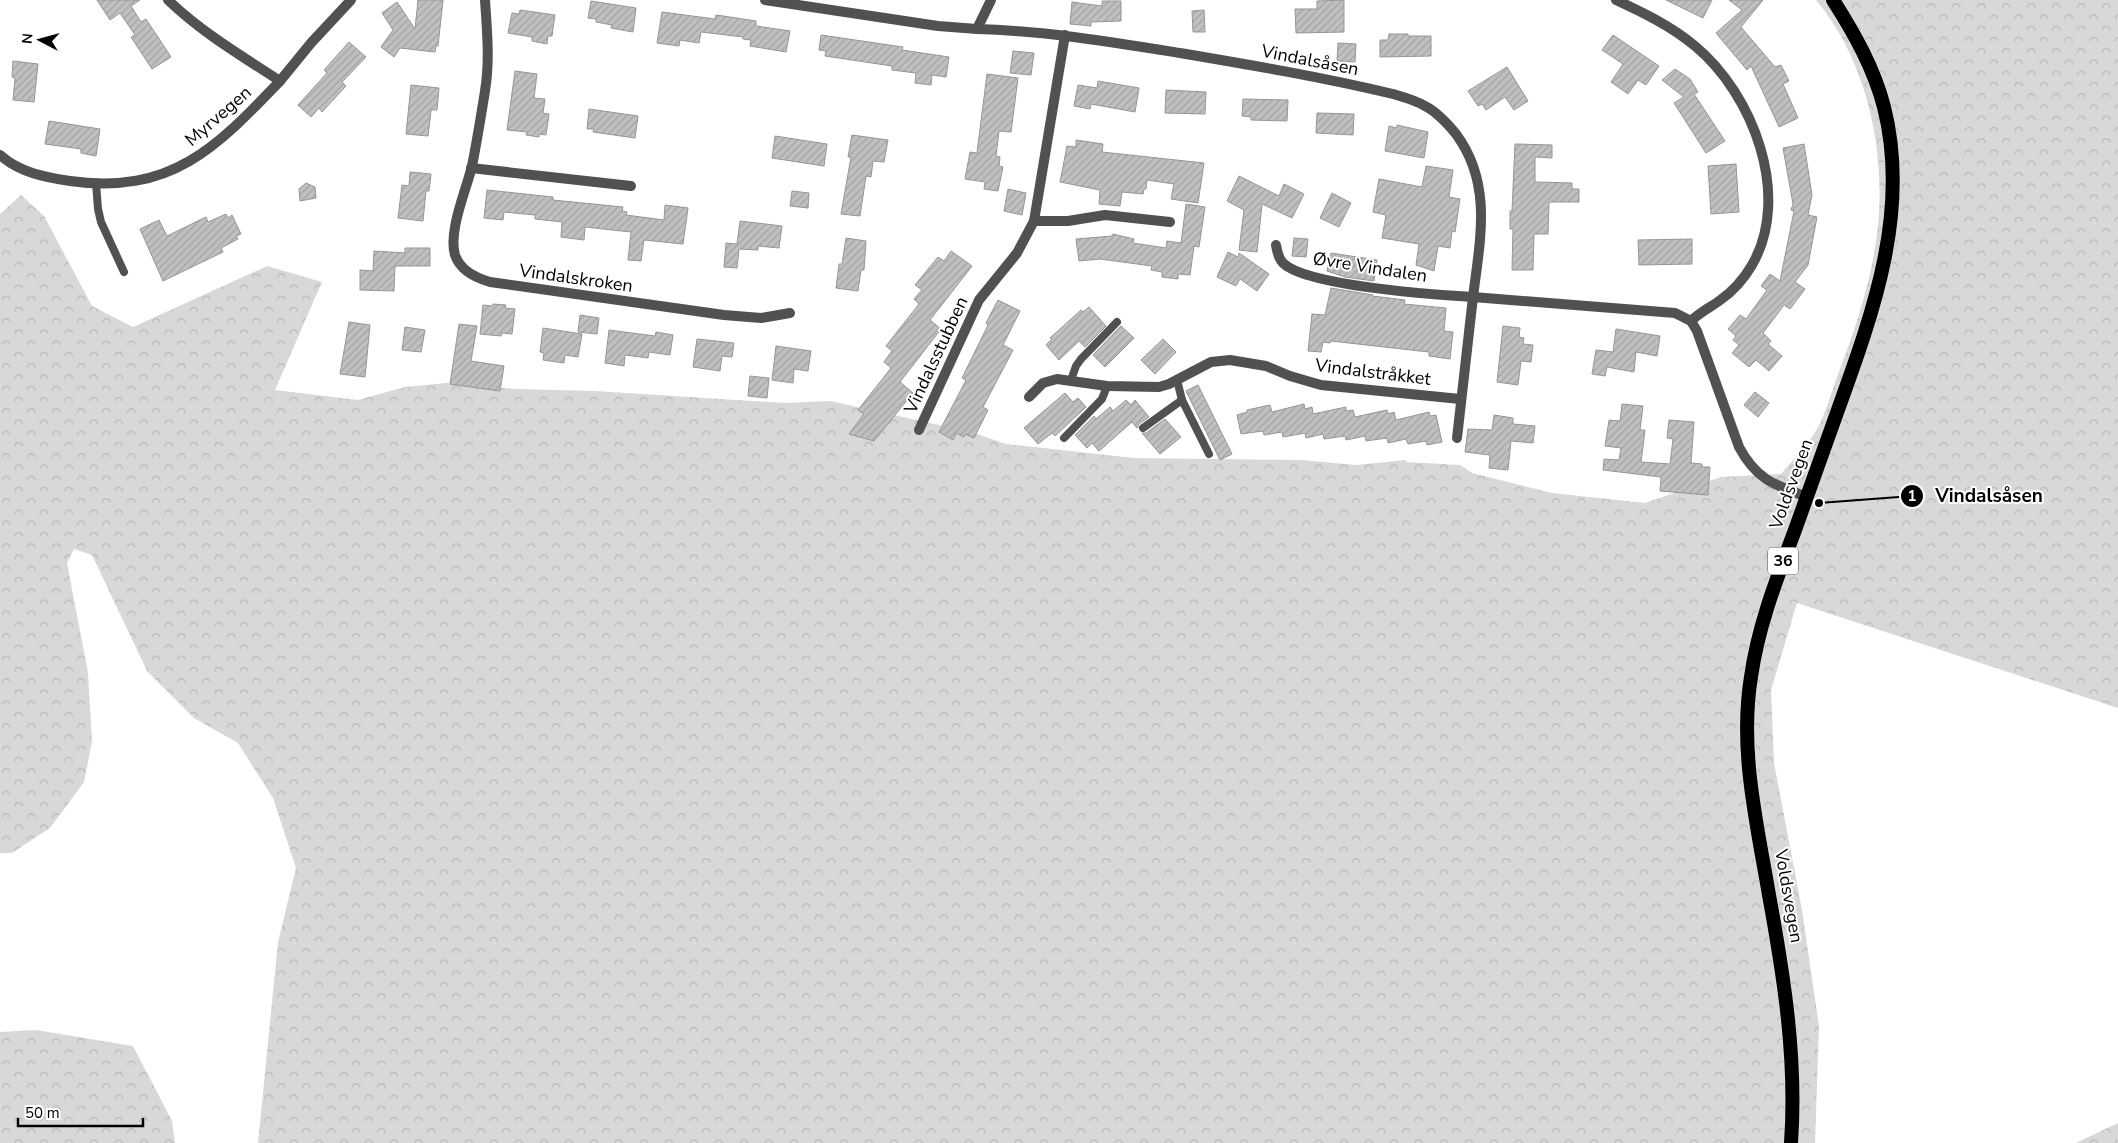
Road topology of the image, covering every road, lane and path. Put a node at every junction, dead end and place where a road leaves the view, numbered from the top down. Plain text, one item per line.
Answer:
1 (168, 0) edge
2 (351, 0) edge
3 (485, 0) edge
4 (765, 0) edge
5 (991, 0) edge
6 (1616, 0) edge
7 (1833, 0) edge
8 (977, 29) junction
9 (1065, 35) junction
10 (280, 81) junction
11 (0, 155) edge
12 (471, 168) junction
13 (96, 183) junction
14 (631, 186) dead end
15 (1034, 221) junction
16 (1170, 222) dead end
17 (1276, 245) dead end
18 (124, 272) dead end
19 (1473, 297) junction
20 (790, 313) dead end
21 (1691, 321) junction
22 (1116, 322) dead end
23 (1072, 380) junction
24 (1176, 380) junction
25 (1107, 386) junction
26 (1029, 397) dead end
27 (1460, 398) junction
28 (1182, 400) junction
29 (1143, 428) dead end
30 (919, 430) dead end
31 (1064, 438) dead end
32 (1457, 438) dead end
33 (1209, 454) dead end
34 (1807, 497) junction
35 (1792, 1143) edge

1 - 10 street
2 - 10 street, Myrvegen
3 - 12 street, Vindalskroken
4 - 8 street, Vindalsåsen
5 - 8 street
6 - 21 street
7 - 34 highway, Voldsvegen / 36
8 - 9 street, Vindalsåsen
9 - 15 street, Vindalsstubben
9 - 19 street, Vindalsåsen
10 - 13 street, Myrvegen
11 - 13 street, Myrvegen
12 - 14 street
12 - 20 street, Vindalskroken
13 - 18 lane
15 - 16 street
15 - 30 street, Vindalsstubben
17 - 19 street, Øvre Vindalen
19 - 21 street
19 - 27 street, Vindalsåsen
21 - 34 street
22 - 23 lane
23 - 25 street, Vindalstråkket
23 - 26 street, Vindalstråkket
24 - 25 street, Vindalstråkket
24 - 27 street, Vindalstråkket
24 - 28 lane
25 - 31 lane
27 - 32 street, Vindalsåsen
28 - 29 lane
28 - 33 lane
34 - 35 highway, Voldsvegen / 36

